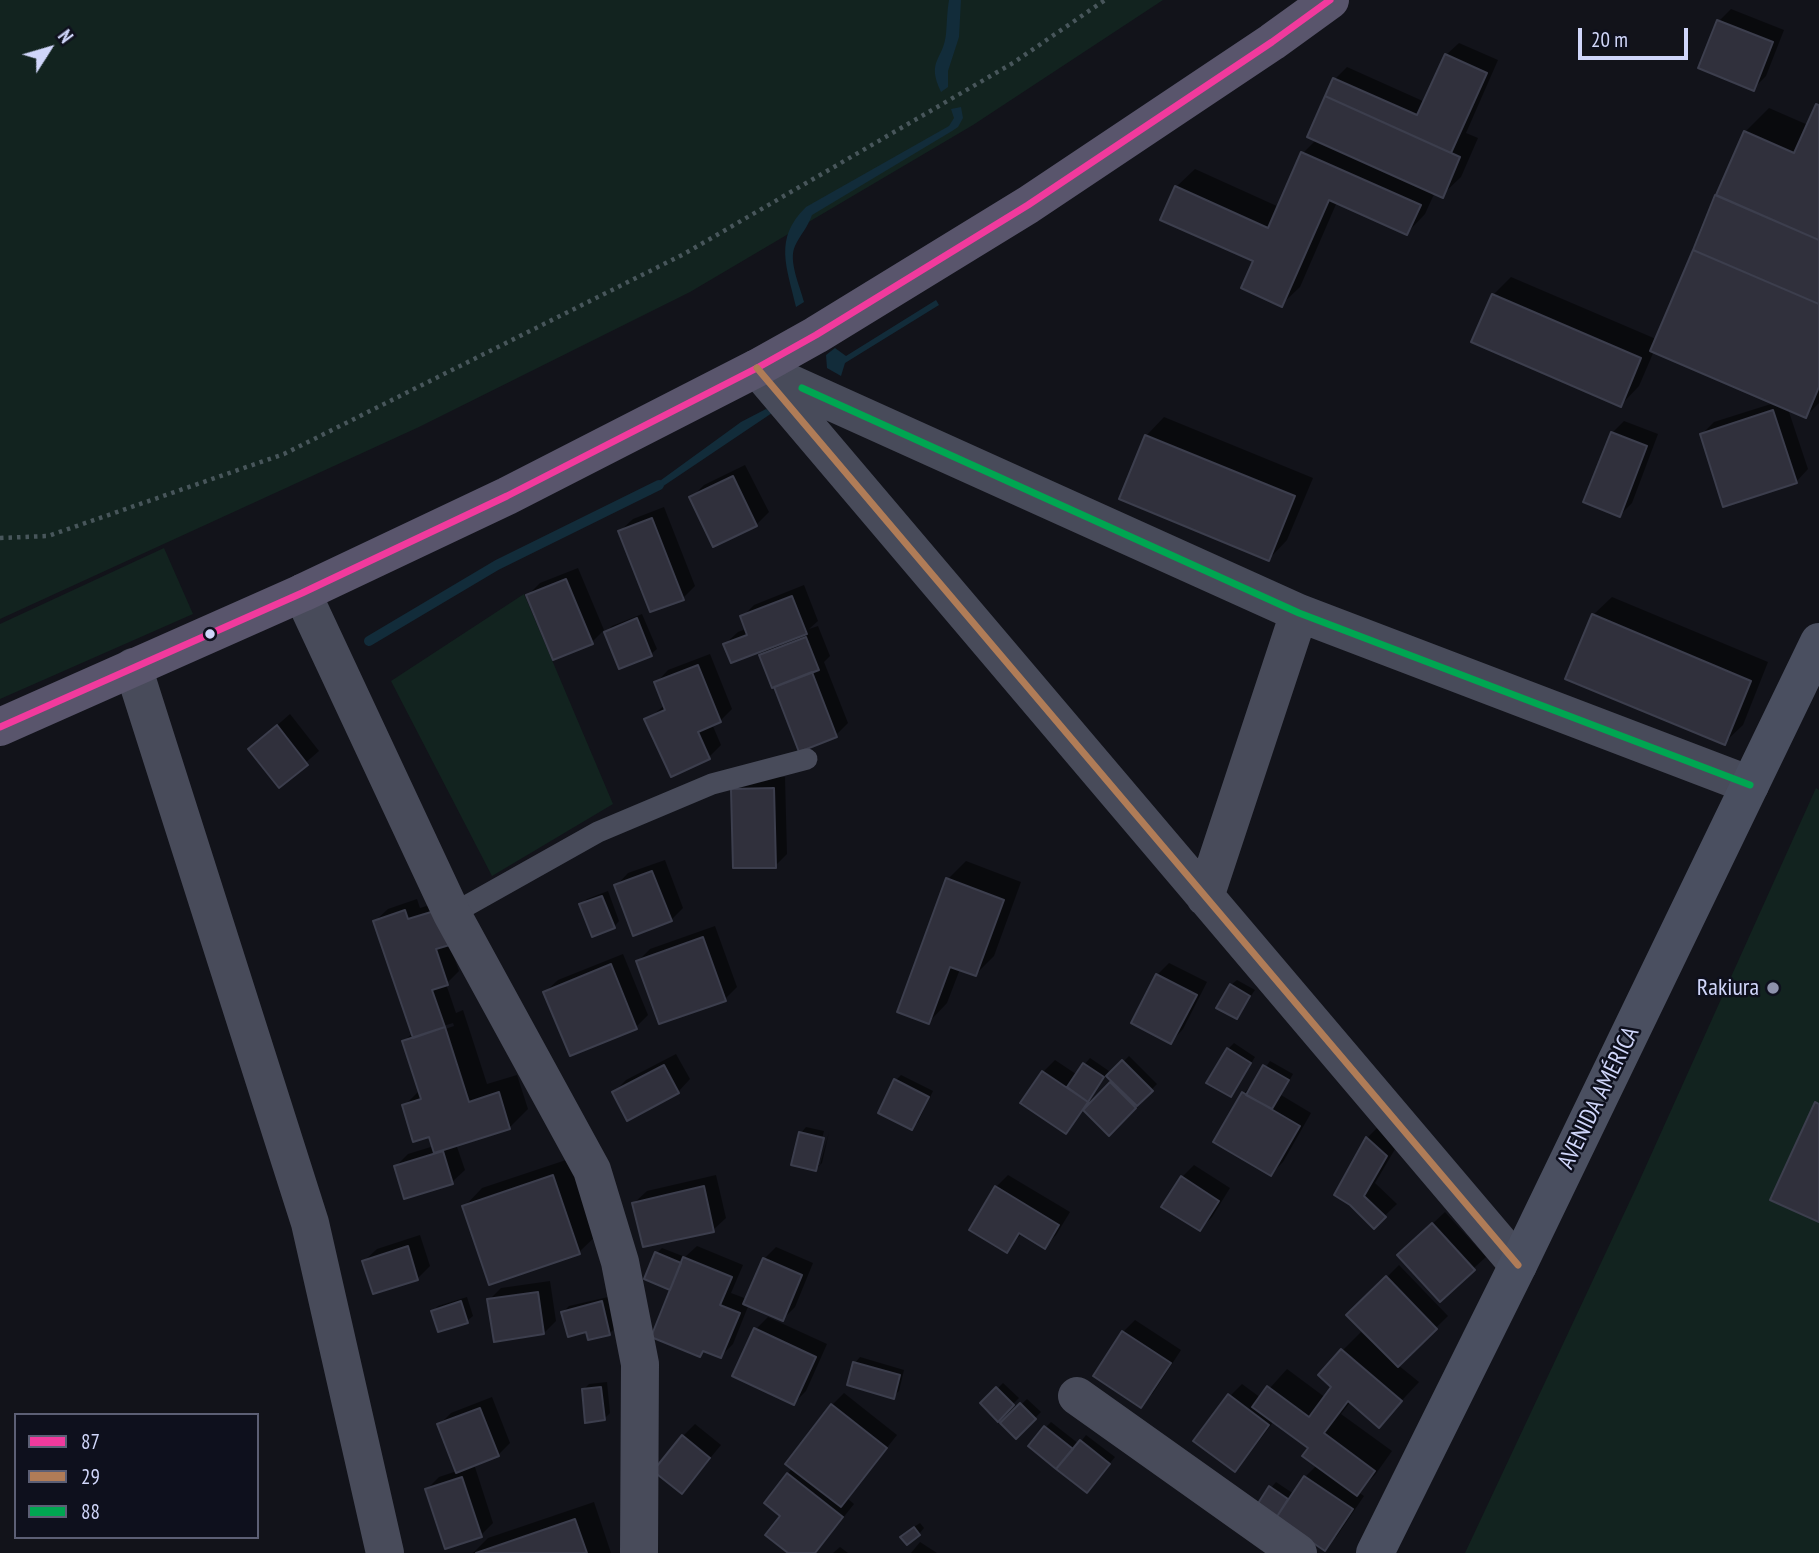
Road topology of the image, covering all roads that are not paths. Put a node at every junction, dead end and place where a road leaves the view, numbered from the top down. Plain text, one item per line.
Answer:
1 (1330, 0) edge
2 (757, 368) junction
3 (302, 593) junction
4 (1299, 614) junction
5 (1819, 642) edge
6 (134, 667) junction
7 (0, 727) edge
8 (807, 759) dead end
9 (1750, 785) junction
10 (1205, 897) junction
11 (452, 914) junction
12 (1518, 1265) junction
13 (1077, 1396) dead end
14 (385, 1553) edge
15 (639, 1553) edge
16 (1298, 1553) edge
17 (1375, 1553) edge

1 - 2 main road
2 - 3 main road
2 - 4 street
2 - 10 street
3 - 6 main road
3 - 11 street
4 - 9 street
4 - 10 street
5 - 9 main road, AVENIDA AMÉRICA
6 - 7 main road
6 - 14 street
8 - 11 lane
9 - 12 main road, AVENIDA AMÉRICA
10 - 12 street
11 - 15 street
12 - 17 main road, AVENIDA AMÉRICA
13 - 16 street

